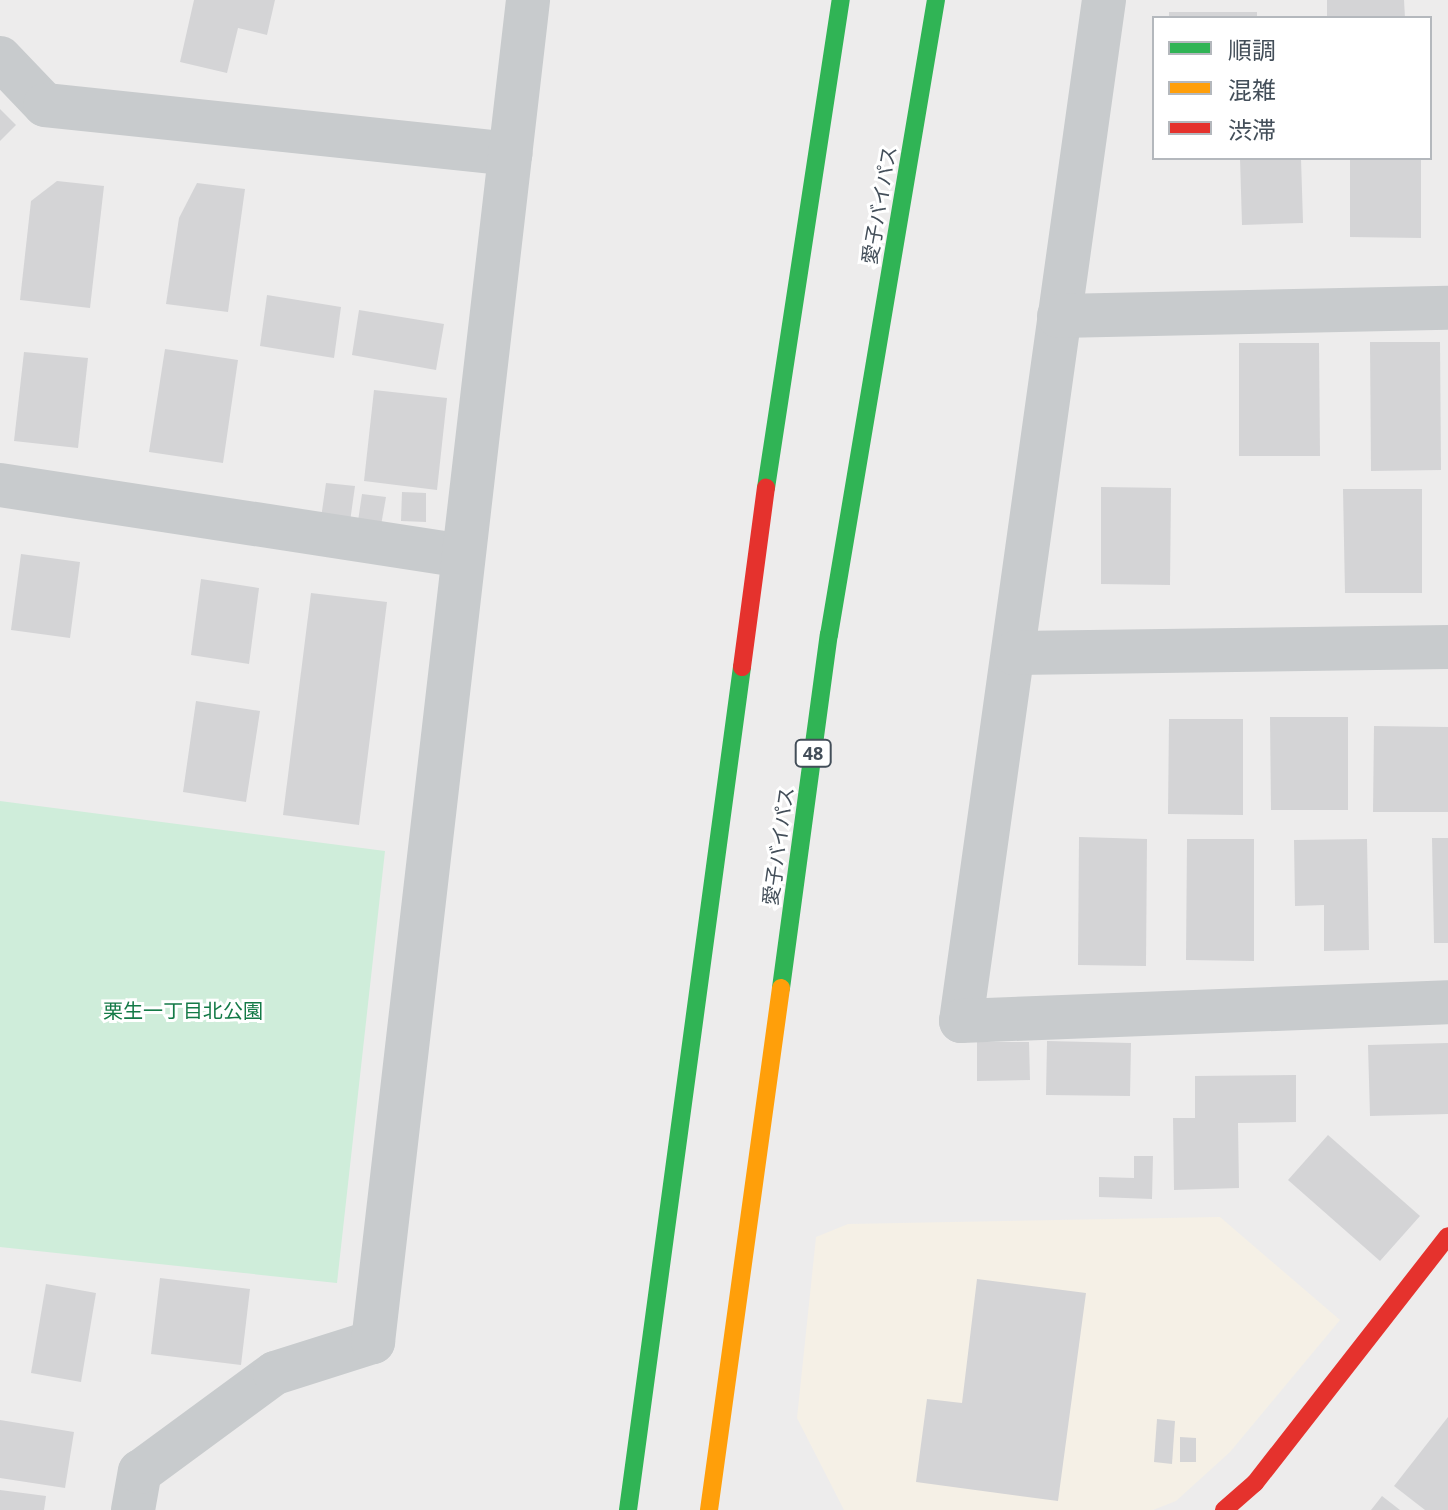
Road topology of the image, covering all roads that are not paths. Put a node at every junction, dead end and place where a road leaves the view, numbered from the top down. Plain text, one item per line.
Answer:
1 (528, 0) edge
2 (841, 0) edge
3 (936, 0) edge
4 (1104, 0) edge
5 (0, 58) edge
6 (510, 154) junction
7 (1448, 308) edge
8 (1059, 316) junction
9 (0, 485) edge
10 (462, 556) junction
11 (1448, 647) edge
12 (1014, 653) junction
13 (1448, 1002) edge
14 (1448, 1236) edge
15 (133, 1510) edge
16 (628, 1510) edge
17 (709, 1510) edge
18 (1224, 1510) edge

1 - 6 street
2 - 16 main road
3 - 17 main road, 愛子バイパス / 48
4 - 8 street
5 - 6 street
6 - 10 street
7 - 8 street
8 - 12 street
9 - 10 street
10 - 15 street
11 - 12 street
12 - 13 street
14 - 18 main road

